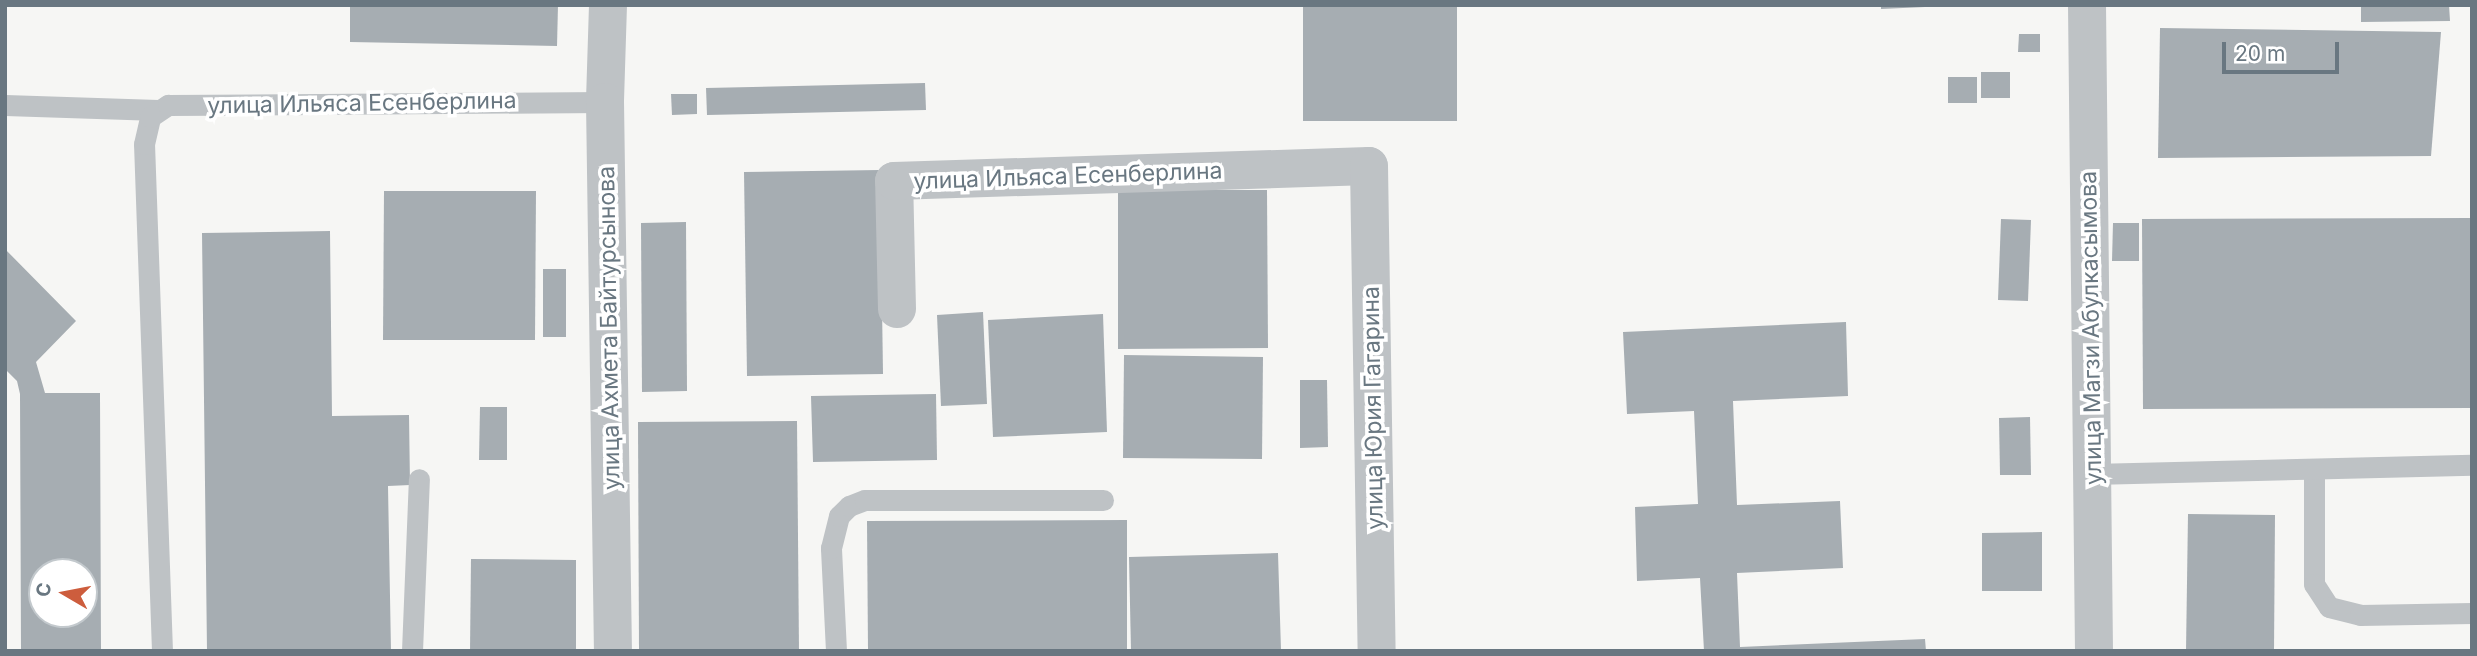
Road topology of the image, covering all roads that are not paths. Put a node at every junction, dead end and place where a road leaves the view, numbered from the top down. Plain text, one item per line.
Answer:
1 (608, 5) edge
2 (2087, 5) edge
3 (605, 102) junction
4 (5, 105) edge
5 (158, 110) junction
6 (1369, 166) joint
7 (897, 309) dead end
8 (2472, 465) edge
9 (2314, 469) junction
10 (2092, 474) junction
11 (419, 479) dead end
12 (1103, 500) dead end
13 (2472, 613) edge
14 (162, 651) edge
15 (412, 651) edge
16 (613, 651) edge
17 (835, 651) edge
18 (1377, 651) edge
19 (2094, 651) edge

1 - 3 street, улица Ахмета Байтурсынова
2 - 10 street, улица Магзи Абулкасымова
3 - 5 lane, улица Ильяса Есенберлина
3 - 16 street, улица Ахмета Байтурсынова
4 - 5 lane, улица Ильяса Есенберлина
5 - 14 lane
6 - 7 street, улица Ильяса Есенберлина
6 - 18 street, улица Юрия Гагарина
8 - 9 lane
9 - 10 lane
9 - 13 lane
10 - 19 street, улица Магзи Абулкасымова
11 - 15 lane
12 - 17 lane

